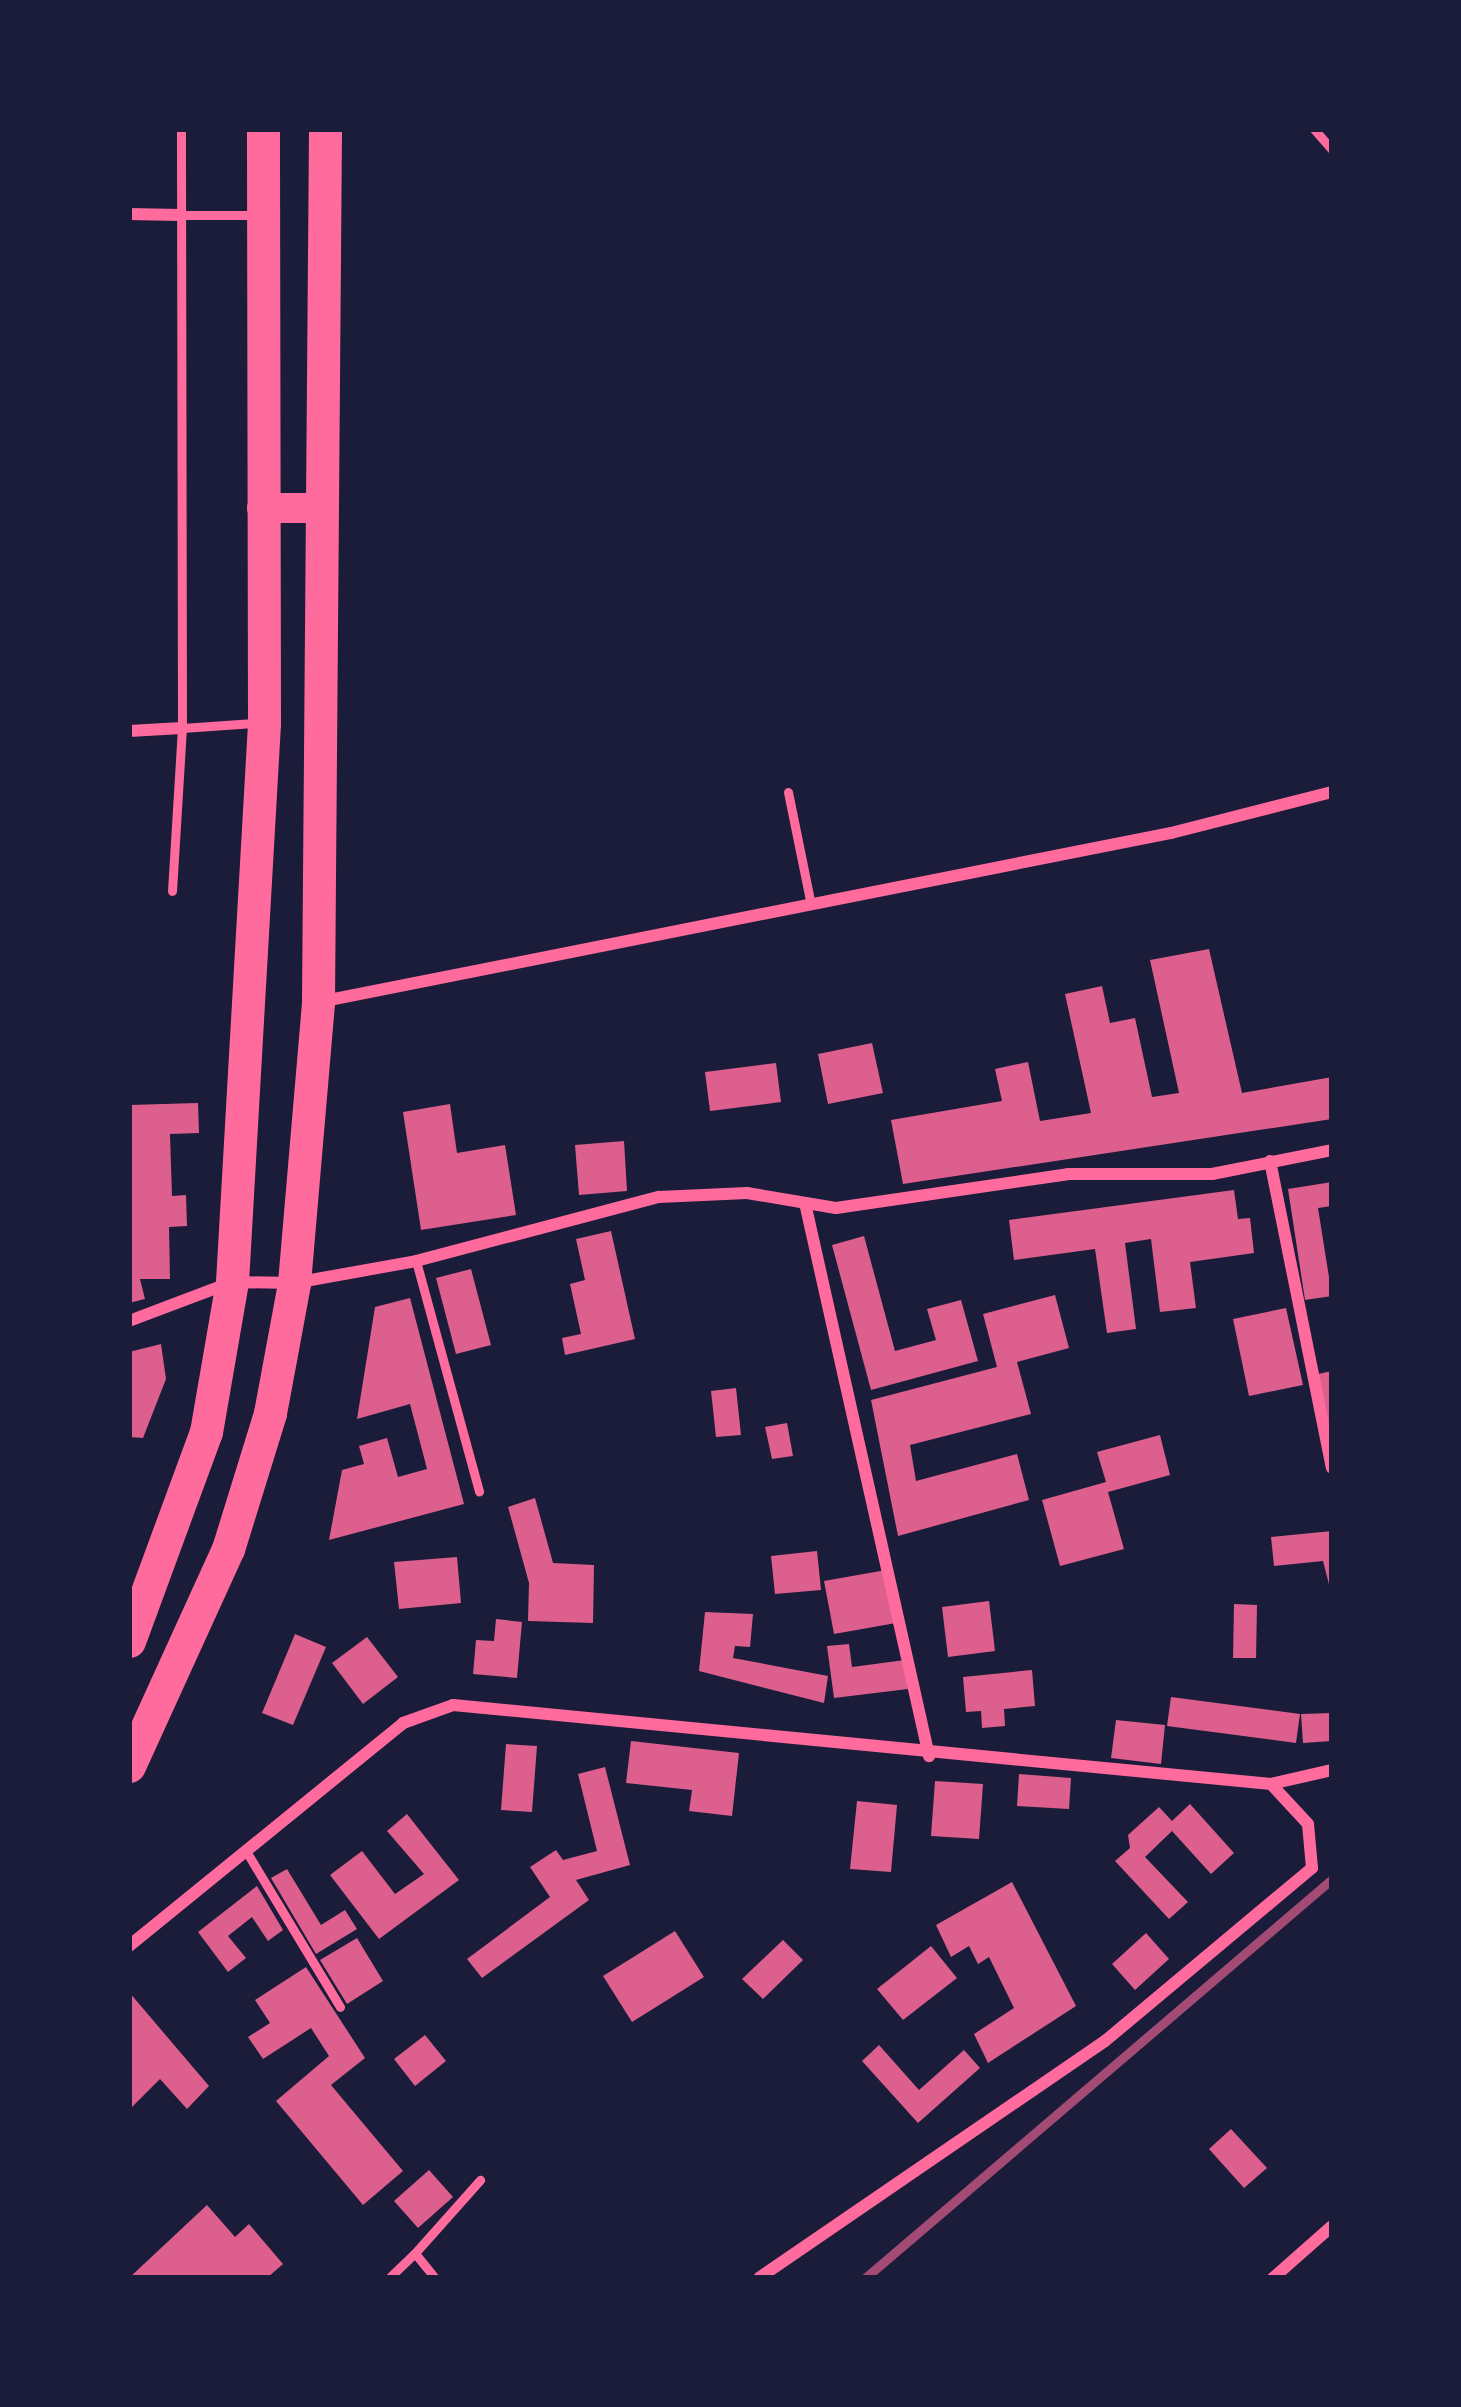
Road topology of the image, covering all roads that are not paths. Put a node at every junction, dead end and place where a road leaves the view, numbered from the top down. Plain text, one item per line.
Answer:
1 (181, 129) edge
2 (263, 129) edge
3 (325, 129) edge
4 (1314, 129) edge
5 (1332, 149) edge
6 (129, 214) edge
7 (182, 215) junction
8 (263, 215) junction
9 (262, 508) junction
10 (320, 508) junction
11 (264, 723) junction
12 (182, 728) junction
13 (129, 731) edge
14 (788, 792) dead end
15 (1332, 793) edge
16 (172, 890) dead end
17 (811, 904) junction
18 (318, 1002) junction
19 (1332, 1150) edge
20 (1270, 1161) junction
21 (805, 1203) junction
22 (416, 1261) junction
23 (232, 1282) junction
24 (294, 1283) junction
25 (129, 1321) edge
26 (1332, 1468) edge
27 (478, 1492) dead end
28 (129, 1641) edge
29 (929, 1756) junction
30 (129, 1766) edge
31 (1332, 1770) edge
32 (1271, 1784) junction
33 (246, 1851) junction
34 (129, 1946) edge
35 (340, 2007) dead end
36 (480, 2180) dead end
37 (1332, 2227) edge
38 (415, 2253) junction
39 (389, 2278) edge
40 (435, 2278) edge
41 (759, 2278) edge
42 (1273, 2278) edge

1 - 7 lane
2 - 8 highway
3 - 10 highway
4 - 5 lane
6 - 7 street
7 - 8 lane
7 - 12 lane
8 - 9 highway
9 - 10 main road
9 - 11 highway
10 - 18 highway
11 - 12 lane
11 - 23 highway
12 - 13 street
12 - 16 lane
14 - 17 lane
15 - 17 street
17 - 18 street
18 - 24 highway
19 - 20 street
20 - 21 street
20 - 26 street
21 - 22 street
21 - 29 street
22 - 24 street
22 - 27 lane
23 - 24 street
23 - 25 street
23 - 28 highway
24 - 30 highway
29 - 32 street
29 - 33 street
31 - 32 street
32 - 41 street
33 - 34 street
33 - 35 lane
36 - 38 lane
37 - 42 street
38 - 39 lane
38 - 40 lane

